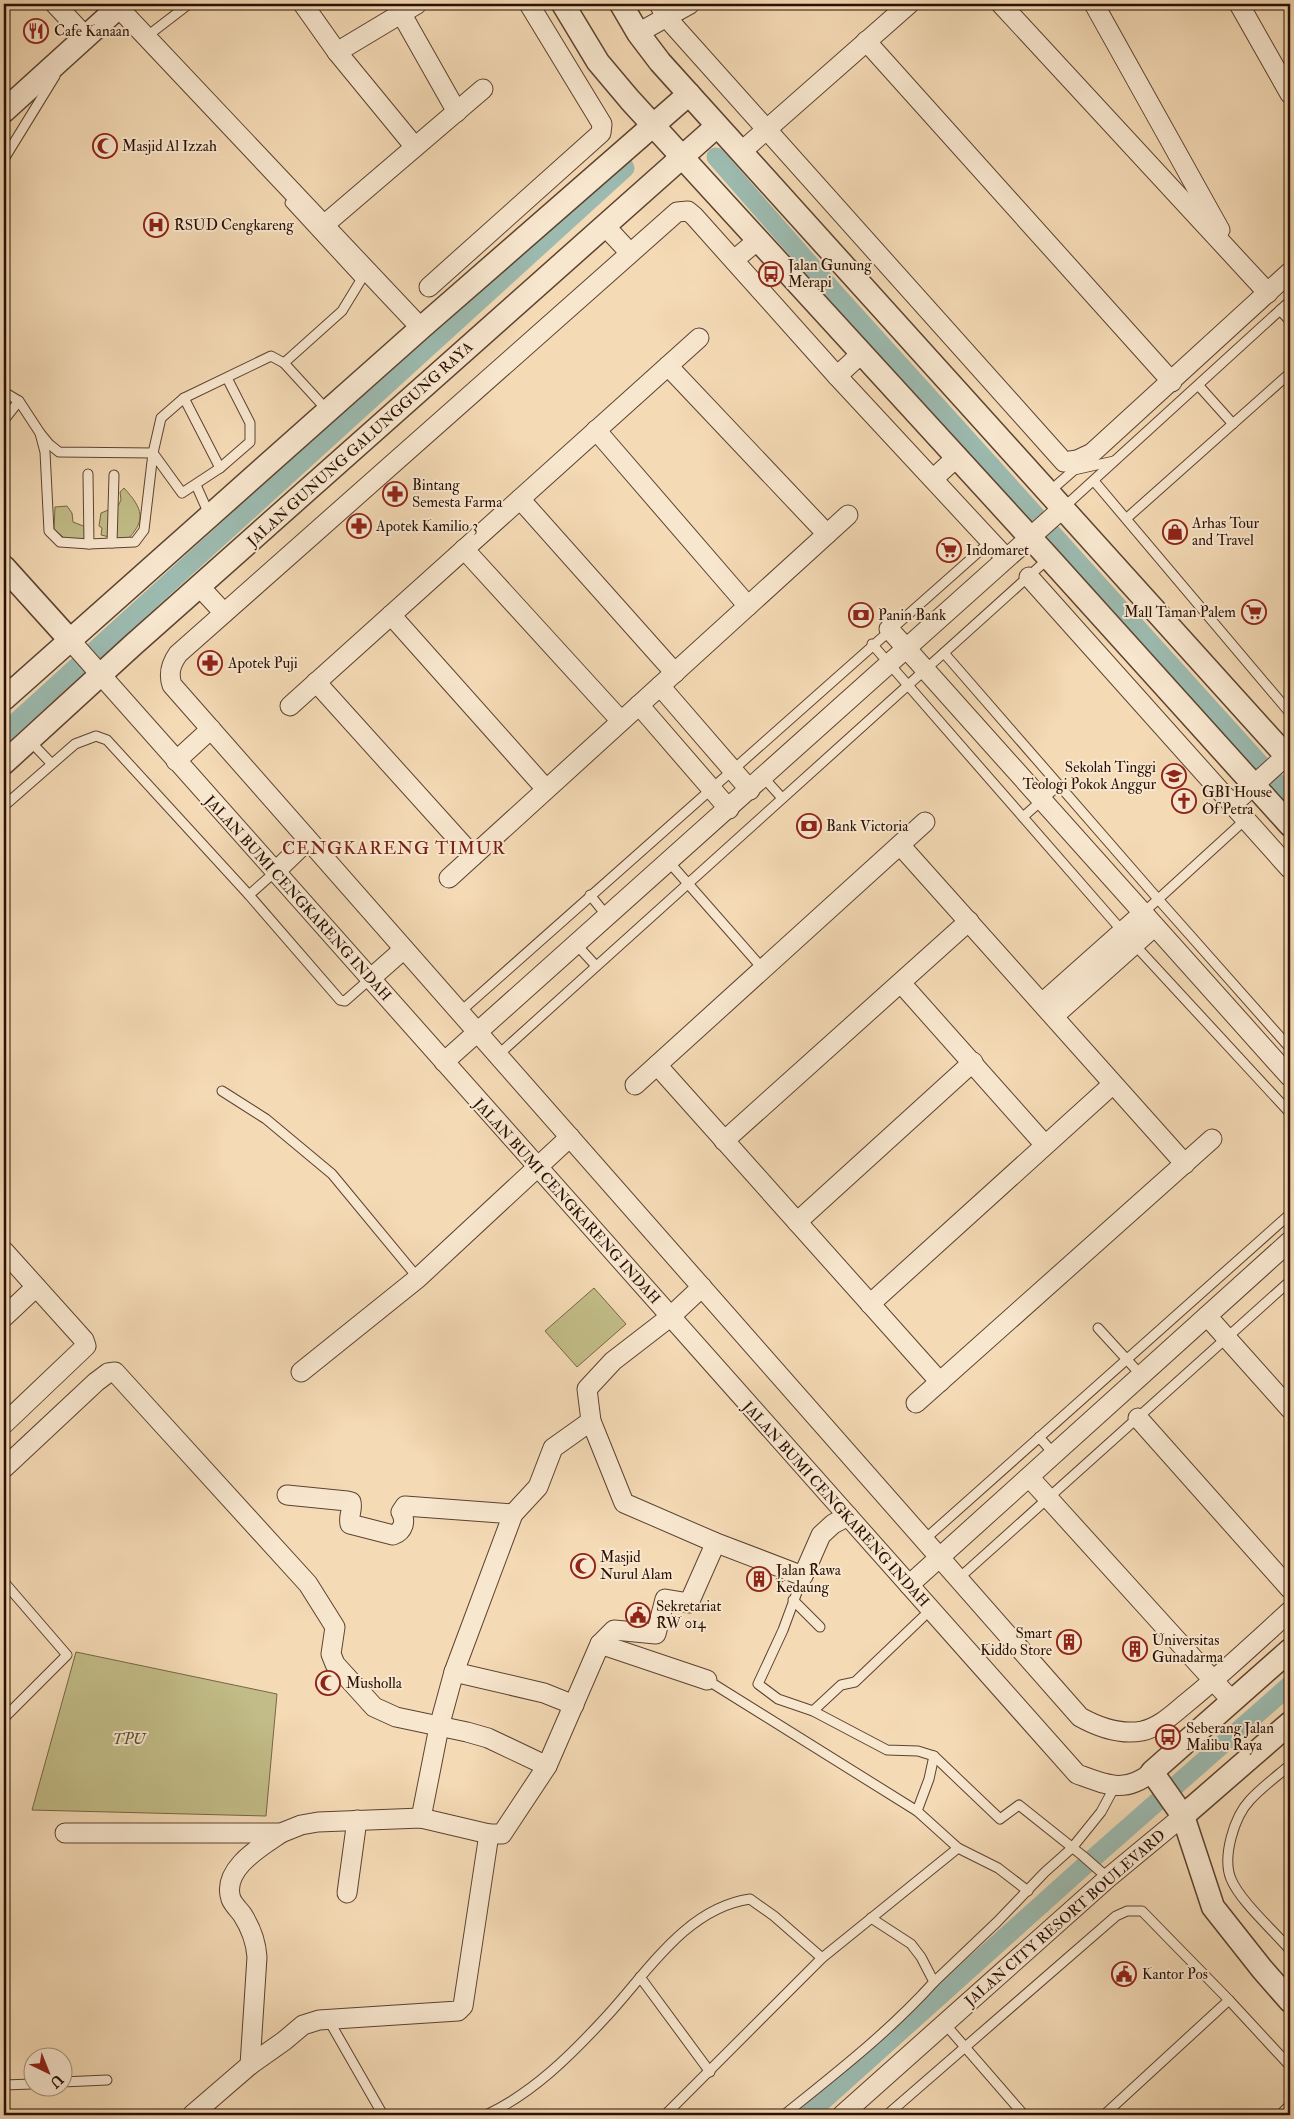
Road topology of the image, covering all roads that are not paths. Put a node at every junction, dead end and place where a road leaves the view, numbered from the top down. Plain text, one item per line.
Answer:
1 (55, 4) edge
2 (188, 4) edge
3 (303, 4) edge
4 (529, 4) edge
5 (564, 4) edge
6 (621, 4) edge
7 (690, 4) edge
8 (908, 4) edge
9 (1001, 4) edge
10 (1094, 4) edge
11 (1239, 4) edge
12 (120, 5) edge
13 (409, 9) edge
14 (663, 10) edge
15 (638, 33) junction
16 (146, 36) junction
17 (79, 41) junction
18 (866, 42) junction
19 (336, 52) junction
20 (483, 89) dead end
21 (689, 94) junction
22 (1290, 94) edge
23 (4, 111) edge
24 (457, 112) junction
25 (653, 125) junction
26 (717, 126) junction
27 (768, 129) junction
28 (225, 133) dead end
29 (415, 147) junction
30 (741, 152) junction
31 (682, 156) junction
32 (4, 159) edge
33 (552, 178) junction
34 (571, 197) junction
35 (324, 225) junction
36 (605, 226) junction
37 (758, 240) junction
38 (630, 253) junction
39 (1234, 256) junction
40 (734, 260) junction
41 (1290, 272) edge
42 (364, 275) junction
43 (429, 287) dead end
44 (1268, 293) junction
45 (1290, 302) edge
46 (1280, 310) junction
47 (1290, 321) edge
48 (421, 328) junction
49 (700, 338) dead end
50 (862, 353) junction
51 (284, 363) junction
52 (668, 366) junction
53 (1290, 373) edge
54 (837, 376) junction
55 (227, 378) junction
56 (1172, 382) junction
57 (1199, 386) junction
58 (4, 392) edge
59 (184, 398) junction
60 (19, 401) junction
61 (328, 411) junction
62 (4, 420) edge
63 (1232, 424) junction
64 (596, 430) junction
65 (40, 433) junction
66 (154, 453) junction
67 (957, 457) junction
68 (1115, 461) junction
69 (220, 468) junction
70 (88, 474) dead end
71 (114, 475) dead end
72 (933, 479) junction
73 (1094, 481) junction
74 (196, 485) junction
75 (520, 499) junction
76 (1055, 505) junction
77 (210, 515) junction
78 (848, 515) dead end
79 (1126, 518) junction
80 (827, 534) junction
81 (1033, 534) junction
82 (991, 541) junction
83 (112, 543) junction
84 (89, 544) junction
85 (464, 549) junction
86 (1006, 558) junction
87 (1049, 558) junction
88 (4, 568) edge
89 (1029, 577) junction
90 (199, 586) junction
91 (748, 606) junction
92 (224, 613) junction
93 (391, 615) junction
94 (889, 629) junction
95 (72, 643) junction
96 (872, 644) junction
97 (906, 647) junction
98 (944, 653) junction
99 (888, 663) junction
100 (925, 670) junction
101 (97, 672) junction
102 (675, 673) junction
103 (316, 682) junction
104 (908, 685) junction
105 (660, 686) junction
106 (4, 699) edge
107 (639, 705) junction
108 (290, 706) dead end
109 (1290, 713) edge
110 (621, 721) junction
111 (211, 729) junction
112 (29, 740) junction
113 (1286, 759) edge
114 (176, 761) junction
115 (4, 762) edge
116 (51, 763) junction
117 (732, 769) junction
118 (1258, 782) junction
119 (756, 784) junction
120 (1059, 785) junction
121 (711, 788) junction
122 (546, 789) junction
123 (782, 798) junction
124 (1042, 801) junction
125 (1233, 804) junction
126 (4, 806) edge
127 (728, 809) junction
128 (1024, 817) junction
129 (1246, 819) junction
130 (925, 822) dead end
131 (1290, 825) edge
132 (308, 840) junction
133 (900, 845) junction
134 (473, 856) junction
135 (669, 862) junction
136 (1290, 869) edge
137 (275, 872) junction
138 (449, 878) dead end
139 (688, 883) junction
140 (249, 895) junction
141 (590, 895) junction
142 (1158, 899) junction
143 (607, 916) junction
144 (1148, 920) junction
145 (969, 921) junction
146 (1129, 938) junction
147 (576, 944) junction
148 (404, 949) junction
149 (596, 966) junction
150 (763, 969) junction
151 (370, 979) junction
152 (901, 983) junction
153 (1048, 1009) junction
154 (460, 1012) junction
155 (478, 1032) junction
156 (1290, 1048) edge
157 (498, 1055) junction
158 (444, 1062) junction
159 (973, 1062) junction
160 (657, 1065) junction
161 (1290, 1077) edge
162 (1113, 1084) junction
163 (635, 1085) dead end
164 (222, 1091) dead end
165 (1290, 1113) edge
166 (570, 1137) junction
167 (1212, 1139) dead end
168 (724, 1140) junction
169 (1045, 1145) junction
170 (1185, 1164) junction
171 (537, 1166) junction
172 (1290, 1214) edge
173 (797, 1222) junction
174 (1290, 1241) edge
175 (4, 1251) edge
176 (1235, 1277) junction
177 (418, 1278) junction
178 (1290, 1281) edge
179 (36, 1287) junction
180 (702, 1287) junction
181 (870, 1304) junction
182 (1207, 1316) junction
183 (4, 1317) edge
184 (670, 1317) junction
185 (1098, 1328) dead end
186 (1227, 1338) junction
187 (1126, 1360) junction
188 (301, 1372) dead end
189 (1140, 1375) junction
190 (940, 1382) junction
191 (916, 1403) dead end
192 (1290, 1410) edge
193 (1138, 1418) junction
194 (591, 1420) junction
195 (4, 1424) edge
196 (1039, 1437) junction
197 (1054, 1454) junction
198 (4, 1468) edge
199 (1029, 1477) junction
200 (287, 1495) dead end
201 (1048, 1498) junction
202 (513, 1514) junction
203 (848, 1516) junction
204 (924, 1540) junction
205 (714, 1542) junction
206 (939, 1557) junction
207 (803, 1576) junction
208 (958, 1579) junction
209 (4, 1582) edge
210 (909, 1585) junction
211 (1290, 1589) edge
212 (793, 1600) junction
213 (1290, 1611) edge
214 (923, 1617) dead end
215 (820, 1627) dead end
216 (600, 1644) junction
217 (1290, 1650) edge
218 (454, 1672) junction
219 (707, 1680) joint
220 (1213, 1681) junction
221 (1232, 1701) junction
222 (574, 1705) junction
223 (813, 1711) junction
224 (4, 1718) edge
225 (1290, 1723) edge
226 (439, 1727) junction
227 (934, 1756) junction
228 (1290, 1765) edge
229 (548, 1766) junction
230 (1157, 1778) junction
231 (1115, 1786) junction
232 (1179, 1810) junction
233 (917, 1811) junction
234 (421, 1818) junction
235 (357, 1820) junction
236 (65, 1833) dead end
237 (281, 1833) junction
238 (489, 1834) junction
239 (958, 1848) junction
240 (1072, 1848) junction
241 (1105, 1876) junction
242 (1028, 1891) junction
243 (347, 1893) dead end
244 (871, 1918) junction
245 (1290, 1950) edge
246 (822, 1958) junction
247 (640, 1977) junction
248 (934, 1982) junction
249 (1229, 2000) junction
250 (1290, 2001) edge
251 (328, 2019) junction
252 (945, 2024) junction
253 (966, 2048) junction
254 (250, 2065) junction
255 (1290, 2066) edge
256 (710, 2072) junction
257 (107, 2080) dead end
258 (72, 2082) edge
259 (22, 2084) edge
260 (4, 2085) edge
261 (1290, 2106) edge
262 (192, 2115) edge
263 (383, 2115) edge
264 (486, 2115) edge
265 (665, 2115) edge
266 (784, 2115) edge
267 (842, 2115) edge
268 (887, 2115) edge
269 (1024, 2115) edge
270 (1104, 2115) edge
271 (1280, 2115) edge

1 - 17 street
2 - 16 lane
3 - 19 street
4 - 33 street
5 - 25 street
6 - 15 street
7 - 14 street
8 - 18 street
9 - 39 street
10 - 39 street
11 - 22 street
12 - 16 street
12 - 17 street
13 - 19 street
13 - 24 street
14 - 15 street
14 - 27 street
15 - 21 street
16 - 35 street
17 - 23 street
17 - 32 lane
18 - 27 street
18 - 56 street
19 - 29 street
20 - 24 street
21 - 25 street
21 - 26 street
24 - 29 street
25 - 31 street
25 - 34 street
26 - 30 street
26 - 31 street, JALAN GUNUNG GALUNGGUNG RAYA
27 - 30 street
27 - 56 street
28 - 42 lane
29 - 35 street
30 - 76 street
31 - 36 street, JALAN GUNUNG GALUNGGUNG RAYA
31 - 37 street
33 - 34 street
33 - 43 street
34 - 48 street
35 - 42 street
36 - 38 street
36 - 90 street, JALAN GUNUNG GALUNGGUNG RAYA
37 - 40 street
37 - 50 street
38 - 40 street
38 - 92 street
39 - 44 street
40 - 54 street
41 - 44 street
42 - 48 street
42 - 51 lane
44 - 56 street
45 - 46 lane
46 - 47 lane
46 - 57 lane
48 - 61 street
49 - 52 street
50 - 54 street
50 - 67 street
51 - 55 lane
51 - 61 lane
52 - 64 street
52 - 80 street
53 - 63 lane
54 - 72 street
55 - 59 lane
55 - 69 lane
57 - 63 lane
57 - 68 lane
58 - 60 lane
59 - 66 lane
59 - 69 lane
60 - 62 lane
60 - 65 lane
61 - 77 street
63 - 79 lane
64 - 75 street
64 - 91 street
65 - 66 lane
65 - 84 lane
66 - 74 lane
66 - 83 lane
67 - 72 street
67 - 81 street
68 - 73 lane
68 - 76 lane
69 - 74 lane
70 - 84 lane
71 - 83 lane
72 - 82 street
73 - 76 lane
73 - 79 lane
74 - 77 lane
75 - 85 street
75 - 102 street
76 - 81 street
76 - 113 street
77 - 95 street
78 - 80 street
79 - 109 lane
80 - 91 street
81 - 86 street
81 - 87 street
82 - 86 street
82 - 94 lane
83 - 84 lane
85 - 93 street
85 - 110 street
86 - 97 street
87 - 89 lane
87 - 118 street
88 - 95 street, JALAN BUMI CENGKARENG INDAH
89 - 98 lane
89 - 125 street
90 - 92 street
90 - 101 street, JALAN GUNUNG GALUNGGUNG RAYA
91 - 102 street
92 - 111 street
93 - 103 street
93 - 122 street
94 - 96 lane
94 - 97 street
95 - 101 street, JALAN BUMI CENGKARENG INDAH
95 - 106 street
96 - 99 lane
96 - 117 lane
97 - 99 street
97 - 100 street
98 - 100 lane
98 - 120 lane
99 - 104 lane
99 - 119 street
100 - 104 lane
100 - 124 street
101 - 112 street, JALAN GUNUNG GALUNGGUNG RAYA
101 - 114 street, JALAN BUMI CENGKARENG INDAH
102 - 105 street
103 - 108 street
103 - 134 street
104 - 123 lane
104 - 128 lane
105 - 107 street
105 - 117 street
107 - 110 street
107 - 121 street
110 - 122 street
111 - 114 street
111 - 132 street
112 - 115 street, JALAN GUNUNG GALUNGGUNG RAYA
112 - 116 lane
113 - 118 street
114 - 137 street, JALAN BUMI CENGKARENG INDAH
116 - 126 lane
116 - 140 lane
117 - 119 street
117 - 121 lane
118 - 125 street
118 - 131 street
119 - 123 lane
119 - 127 street
120 - 124 lane
120 - 142 lane
121 - 127 street
121 - 141 lane
122 - 134 street
123 - 139 lane
124 - 128 lane
124 - 144 street
125 - 129 street
127 - 135 street
128 - 146 lane
129 - 136 street
129 - 142 lane
130 - 133 street
132 - 137 street
132 - 148 street
133 - 145 street
133 - 150 street
134 - 138 street
135 - 139 lane
135 - 143 street
137 - 140 lane
137 - 151 street, JALAN BUMI CENGKARENG INDAH
139 - 149 lane
139 - 150 lane
140 - 151 lane
141 - 143 lane
141 - 154 lane
142 - 144 lane
142 - 156 lane
143 - 147 street
144 - 146 street
144 - 161 street
145 - 152 street
145 - 153 street
146 - 153 street
146 - 165 lane
147 - 149 lane
147 - 155 street
148 - 151 street
148 - 154 street
149 - 157 lane
150 - 160 street
151 - 158 street, JALAN BUMI CENGKARENG INDAH
152 - 159 street
152 - 168 street
153 - 162 street
154 - 155 street
155 - 157 street
155 - 158 street
157 - 166 street
158 - 171 street, JALAN BUMI CENGKARENG INDAH
159 - 169 street
159 - 173 street
160 - 163 street
160 - 168 street
162 - 169 street
162 - 170 street
164 - 177 lane
166 - 171 street
166 - 180 street
167 - 170 street
168 - 173 street
169 - 181 street
170 - 190 street
171 - 177 street
171 - 184 street, JALAN BUMI CENGKARENG INDAH
172 - 176 lane
173 - 181 street
174 - 176 street
175 - 179 street
176 - 182 street
176 - 187 lane
177 - 188 street
178 - 186 lane
179 - 183 street
179 - 195 street
180 - 184 street
180 - 204 street
181 - 190 street
182 - 186 street
182 - 189 street
184 - 194 street
184 - 203 street, JALAN BUMI CENGKARENG INDAH
185 - 187 lane
186 - 192 street
186 - 193 lane
187 - 189 lane
187 - 196 lane
189 - 197 street
190 - 191 street
193 - 201 lane
193 - 211 street
194 - 202 street
194 - 205 street
196 - 197 lane
196 - 204 lane
197 - 199 street
198 - 226 street
199 - 201 street
199 - 206 street
200 - 202 street
201 - 208 lane
201 - 220 street
202 - 218 street
203 - 207 street
203 - 210 street, JALAN BUMI CENGKARENG INDAH
204 - 206 street
205 - 207 street
205 - 216 street
206 - 208 street
206 - 210 street
207 - 212 lane
208 - 220 street
209 - 224 lane
210 - 231 street, JALAN BUMI CENGKARENG INDAH
212 - 215 lane
212 - 223 lane
213 - 220 street
214 - 223 lane
216 - 219 street
216 - 222 street
217 - 221 street
218 - 222 street
218 - 226 street
219 - 233 lane
220 - 221 street
221 - 230 street
222 - 229 street
223 - 227 lane
225 - 232 street, JALAN CITY RESORT BOULEVARD
226 - 229 street
226 - 234 street
227 - 233 lane
227 - 240 lane
228 - 245 lane
229 - 238 street
230 - 231 street, JALAN BUMI CENGKARENG INDAH
230 - 232 street
231 - 240 lane
232 - 241 street, JALAN CITY RESORT BOULEVARD
232 - 250 street
233 - 239 lane
234 - 235 street
234 - 238 street
235 - 237 street
235 - 243 street
236 - 237 street
237 - 254 street
238 - 251 street
239 - 242 lane
239 - 244 lane
240 - 241 lane
240 - 242 lane
241 - 252 street, JALAN CITY RESORT BOULEVARD
242 - 248 lane
244 - 246 lane
244 - 248 lane
246 - 247 lane
246 - 256 lane
247 - 256 lane
247 - 264 lane
248 - 266 lane
249 - 253 lane
249 - 255 lane
249 - 270 lane
251 - 254 street
251 - 263 lane
252 - 253 lane
252 - 267 street, JALAN CITY RESORT BOULEVARD
253 - 268 lane
253 - 269 lane
254 - 262 street
256 - 265 lane
257 - 258 lane
259 - 260 lane
261 - 271 lane

